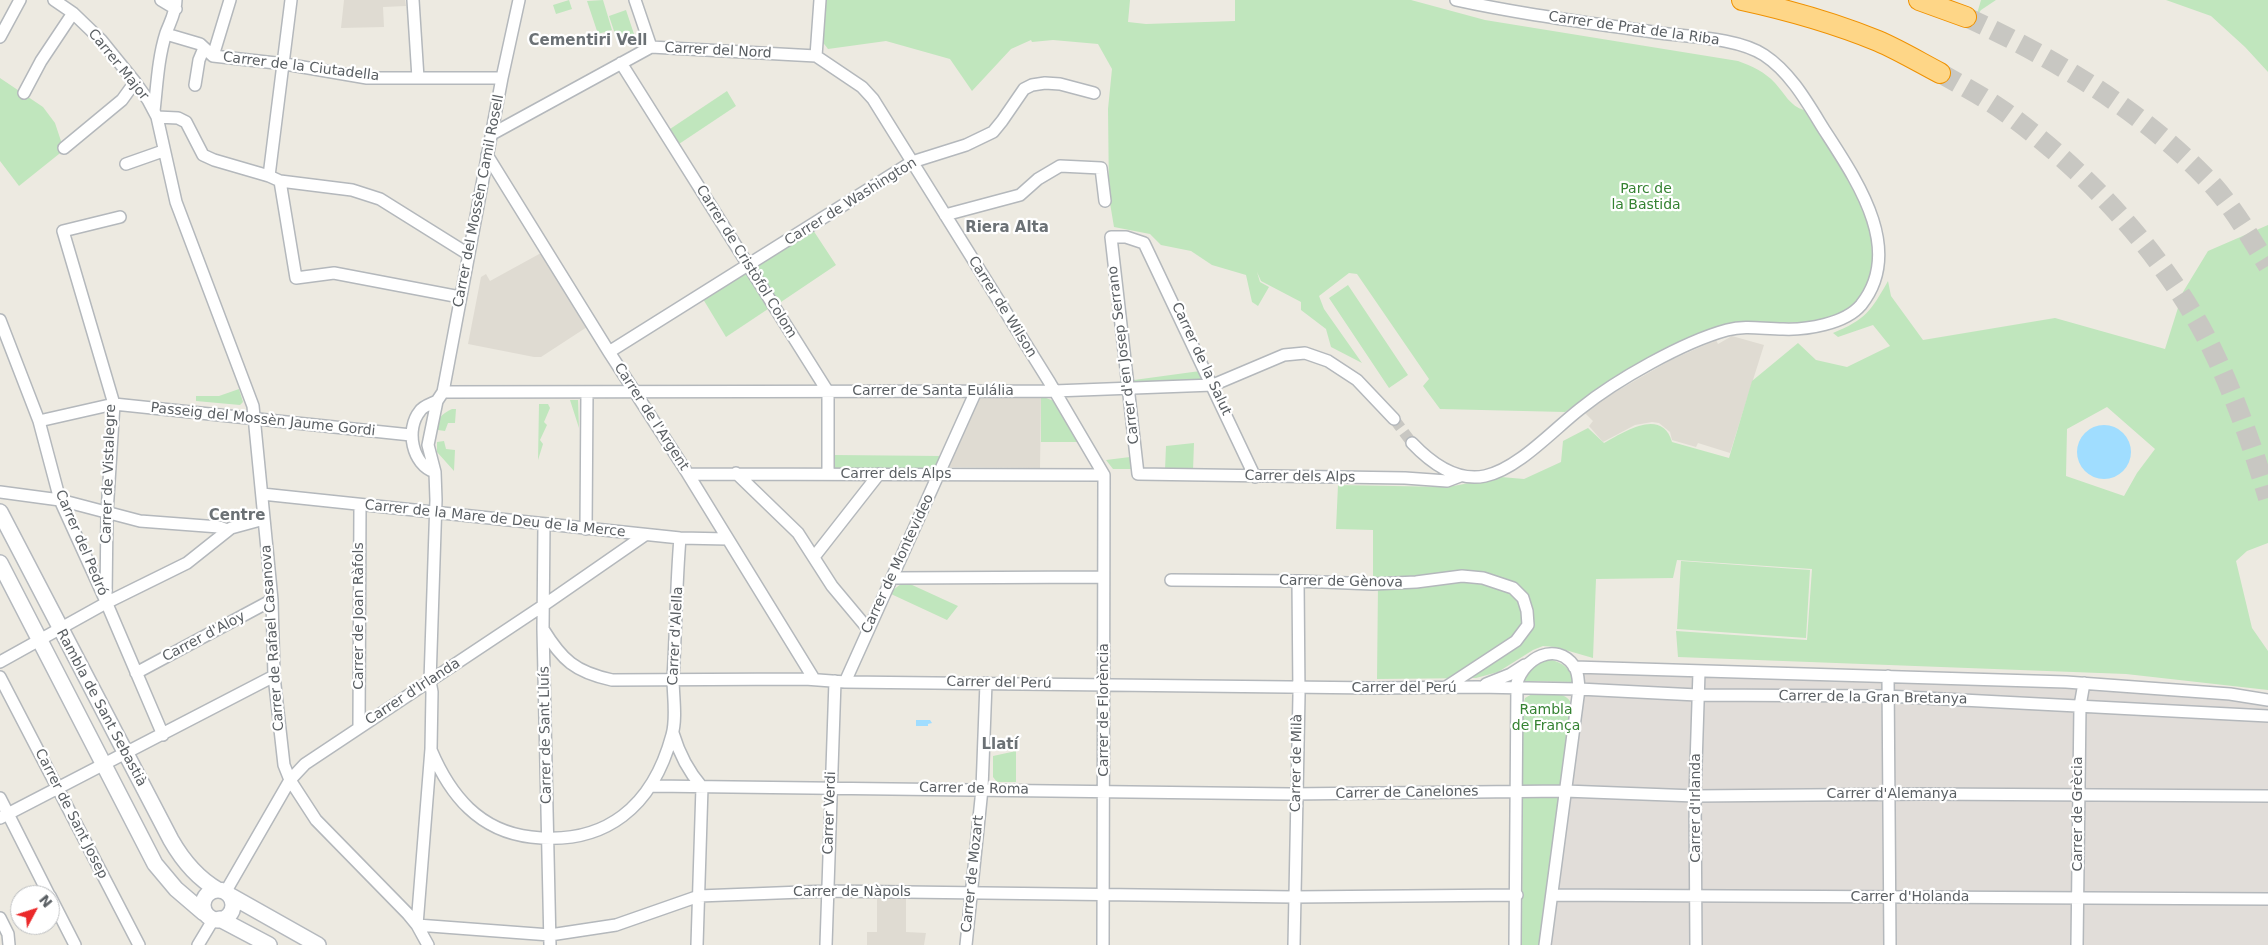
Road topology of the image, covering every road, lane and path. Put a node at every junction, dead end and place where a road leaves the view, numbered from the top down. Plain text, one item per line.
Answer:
1 (20, 0) edge
2 (54, 0) edge
3 (161, 0) edge
4 (230, 0) edge
5 (291, 0) edge
6 (413, 0) edge
7 (519, 0) edge
8 (635, 0) edge
9 (820, 0) edge
10 (1456, 0) edge
11 (1742, 0) edge
12 (1919, 0) edge
13 (176, 4) edge
14 (73, 13) junction
15 (1966, 16) tunnel mouth
16 (166, 34) junction
17 (0, 37) edge
18 (651, 47) junction
19 (204, 48) junction
20 (213, 56) junction
21 (816, 56) junction
22 (621, 63) junction
23 (285, 64) junction
24 (1940, 73) tunnel mouth
25 (418, 78) junction
26 (502, 78) junction
27 (135, 82) junction
28 (195, 85) dead end
29 (24, 93) dead end
30 (1094, 93) dead end
31 (155, 115) junction
32 (492, 134) junction
33 (64, 148) dead end
34 (163, 151) junction
35 (488, 155) junction
36 (912, 162) junction
37 (126, 164) dead end
38 (270, 176) junction
39 (280, 181) junction
40 (1105, 201) dead end
41 (176, 202) joint
42 (945, 215) junction
43 (120, 216) dead end
44 (1144, 242) joint
45 (468, 254) junction
46 (748, 265) junction
47 (460, 297) junction
48 (0, 320) edge
49 (609, 352) junction
50 (1213, 385) junction
51 (1128, 389) junction
52 (976, 391) junction
53 (1054, 391) junction
54 (588, 392) junction
55 (636, 392) junction
56 (828, 392) junction
57 (440, 397) junction
58 (114, 404) junction
59 (254, 419) junction
60 (1394, 419) tunnel mouth
61 (414, 420) junction
62 (39, 421) junction
63 (411, 435) junction
64 (428, 441) junction
65 (1412, 443) tunnel mouth
66 (413, 447) junction
67 (435, 472) junction
68 (736, 473) junction
69 (688, 474) junction
70 (828, 474) junction
71 (879, 474) junction
72 (939, 474) junction
73 (1138, 474) joint
74 (1104, 475) junction
75 (1255, 476) junction
76 (1460, 476) junction
77 (0, 492) edge
78 (262, 494) junction
79 (60, 500) junction
80 (360, 505) junction
81 (435, 511) junction
82 (0, 512) edge
83 (107, 513) junction
84 (264, 519) junction
85 (544, 525) junction
86 (586, 529) junction
87 (228, 530) junction
88 (645, 535) junction
89 (680, 538) junction
90 (728, 539) junction
91 (814, 557) junction
92 (0, 563) edge
93 (1103, 577) junction
94 (893, 578) junction
95 (1171, 580) dead end
96 (1298, 581) junction
97 (272, 600) junction
98 (106, 603) junction
99 (544, 605) junction
100 (59, 629) junction
101 (543, 629) junction
102 (868, 630) junction
103 (39, 641) junction
104 (0, 662) edge
105 (1526, 664) junction
106 (1574, 667) junction
107 (1699, 672) junction
108 (136, 673) junction
109 (274, 676) junction
110 (1888, 676) junction
111 (814, 679) junction
112 (673, 680) junction
113 (430, 681) junction
114 (840, 681) junction
115 (1, 682) edge
116 (986, 683) junction
117 (2084, 683) junction
118 (1104, 685) junction
119 (1477, 687) junction
120 (1298, 688) junction
121 (1446, 688) junction
122 (1517, 689) junction
123 (1578, 689) junction
124 (2230, 694) junction
125 (1697, 695) junction
126 (1886, 696) junction
127 (2268, 700) edge
128 (2080, 706) junction
129 (2229, 713) junction
130 (2268, 716) edge
131 (359, 727) junction
132 (673, 733) junction
133 (163, 735) junction
134 (431, 749) junction
135 (125, 754) junction
136 (103, 765) junction
137 (290, 780) junction
138 (652, 786) junction
139 (702, 786) junction
140 (830, 787) junction
141 (58, 789) junction
142 (982, 789) junction
143 (1104, 791) junction
144 (1517, 792) junction
145 (1565, 792) junction
146 (1297, 794) junction
147 (1890, 794) junction
148 (2078, 795) junction
149 (1695, 796) junction
150 (2268, 796) edge
151 (0, 798) edge
152 (4, 816) edge
153 (547, 839) junction
154 (44, 885) edge
155 (828, 891) junction
156 (225, 893) junction
157 (972, 893) junction
158 (1103, 894) junction
159 (1517, 895) junction
160 (1552, 895) junction
161 (699, 896) junction
162 (1294, 897) junction
163 (1696, 897) junction
164 (1889, 897) junction
165 (2078, 898) junction
166 (2268, 899) edge
167 (60, 916) edge
168 (213, 917) junction
169 (0, 918) edge
170 (417, 924) junction
171 (550, 940) edge
172 (9, 945) edge
173 (75, 945) edge
174 (139, 945) edge
175 (198, 945) edge
176 (270, 945) edge
177 (318, 945) edge
178 (428, 945) edge
179 (697, 945) edge
180 (826, 945) edge
181 (966, 945) edge
182 (1103, 945) edge
183 (1294, 945) edge
184 (1515, 945) edge
185 (1545, 945) edge
186 (1696, 945) edge
187 (1890, 945) edge
188 (2078, 945) edge

1 - 17 street
2 - 14 street, Carrer Major
3 - 13 street
4 - 20 street
5 - 23 street
6 - 25 street
7 - 26 street, Carrer del Mossèn Camil Rosell
8 - 18 street
9 - 21 street
10 - 76 street, Carrer de Prat de la Riba
11 - 24 highway
12 - 15 highway
13 - 16 street
14 - 27 street, Carrer Major
14 - 29 street
16 - 19 street, Carrer de la Ciutadella
16 - 31 street
18 - 21 street, Carrer del Nord
18 - 22 street, Carrer del Nord
19 - 20 street, Carrer de la Ciutadella
19 - 28 street
20 - 23 street, Carrer de la Ciutadella
21 - 36 street, Carrer de Wilson
22 - 32 street, Carrer del Nord
22 - 46 street, Carrer de Cristòfol Colom
23 - 25 street, Carrer de la Ciutadella
23 - 38 street
25 - 26 street, Carrer de la Ciutadella
26 - 32 street, Carrer del Mossèn Camil Rosell
27 - 31 street, Carrer Major
27 - 33 street
30 - 36 street, Carrer de Washington
31 - 34 street, Carrer Major
31 - 38 street
32 - 35 street, Carrer del Mossèn Camil Rosell
34 - 37 street
34 - 41 street, Carrer Major
35 - 45 street, Carrer del Mossèn Camil Rosell
35 - 49 street, Carrer de l'Argent
36 - 42 street, Carrer de Wilson
36 - 46 street, Carrer de Washington
38 - 39 street
39 - 45 street
39 - 47 street
40 - 42 street
41 - 59 street, Carrer de Rafael Casanova
42 - 53 street, Carrer de Wilson
43 - 58 street, Carrer de Vistalegre
44 - 50 street, Carrer de la Salut
44 - 51 street, Carrer d'en Josep Serrano
45 - 47 street, Carrer del Mossèn Camil Rosell
46 - 49 street, Carrer de Washington
46 - 56 street, Carrer de Cristòfol Colom
47 - 57 street, Carrer del Mossèn Camil Rosell
48 - 62 street, Carrer del Pedró
49 - 55 street, Carrer de l'Argent
50 - 51 street, Carrer de Santa Eulália
50 - 60 street, Carrer de Santa Eulália
50 - 75 street, Carrer de la Salut
51 - 53 street, Carrer de Santa Eulália
51 - 73 street, Carrer d'en Josep Serrano
52 - 53 street, Carrer de Santa Eulália
52 - 56 street, Carrer de Santa Eulália
52 - 72 street, Carrer de Montevideo
53 - 74 street, Carrer de Wilson
54 - 55 street, Carrer de Santa Eulália
54 - 57 street, Carrer de Santa Eulália
54 - 86 street
55 - 56 street, Carrer de Santa Eulália
55 - 69 street, Carrer de l'Argent
56 - 70 street
57 - 61 street
57 - 64 street, Carrer del Mossèn Camil Rosell
58 - 59 street, Passeig del Mossèn Jaume Gordi
58 - 62 street, Passeig del Mossèn Jaume Gordi
58 - 83 street, Carrer de Vistalegre
59 - 63 street, Passeig del Mossèn Jaume Gordi
59 - 78 street, Carrer de Rafael Casanova
61 - 63 street
61 - 64 street
62 - 79 street, Carrer del Pedró
63 - 66 street
64 - 66 street
64 - 67 street, Carrer del Mossèn Camil Rosell
65 - 76 street
66 - 67 street
67 - 81 street, Carrer del Mossèn Camil Rosell
68 - 69 street, Carrer dels Alps
68 - 70 street, Carrer dels Alps
68 - 91 street
69 - 90 street, Carrer de l'Argent
70 - 71 street, Carrer dels Alps
71 - 72 street, Carrer dels Alps
71 - 91 street
72 - 74 street, Carrer dels Alps
72 - 94 street, Carrer de Montevideo
73 - 75 street, Carrer dels Alps
74 - 93 street, Carrer de Florència
75 - 76 street, Carrer dels Alps
77 - 79 street
78 - 80 street, Carrer de la Mare de Deu de la Merce
78 - 84 street, Carrer de Rafael Casanova
79 - 83 street
79 - 98 street, Carrer del Pedró
80 - 81 street, Carrer de la Mare de Deu de la Merce
80 - 131 street, Carrer de Joan Ràfols
81 - 85 street, Carrer de la Mare de Deu de la Merce
81 - 113 street, Carrer del Mossèn Camil Rosell
82 - 100 street, Rambla de Sant Sebastià
83 - 87 street
83 - 98 street, Carrer de Vistalegre
84 - 87 street
84 - 97 street, Carrer de Rafael Casanova
85 - 86 street, Carrer de la Mare de Deu de la Merce
85 - 99 street, Carrer de Sant Lluís
86 - 88 street, Carrer de la Mare de Deu de la Merce
87 - 98 street
88 - 89 street, Carrer de la Mare de Deu de la Merce
88 - 99 street, Carrer d'Irlanda
89 - 90 street, Carrer de la Mare de Deu de la Merce
89 - 112 street, Carrer d'Alella
90 - 111 street, Carrer de l'Argent
91 - 102 street
92 - 103 street, Rambla de Sant Sebastià
93 - 94 street
93 - 118 street, Carrer de Florència
94 - 102 street, Carrer de Montevideo
95 - 96 street, Carrer de Gènova
96 - 120 street, Carrer de Milà
96 - 121 street, Carrer de Gènova
97 - 108 street, Carrer d'Aloy
97 - 109 street, Carrer de Rafael Casanova
98 - 100 street
98 - 108 street, Carrer del Pedró
99 - 101 street, Carrer de Sant Lluís
99 - 113 street, Carrer d'Irlanda
100 - 103 street
100 - 135 street, Rambla de Sant Sebastià
101 - 112 street, Carrer del Perú
101 - 153 street, Carrer de Sant Lluís
102 - 114 street, Carrer de Montevideo
103 - 104 street
103 - 136 street, Rambla de Sant Sebastià
105 - 106 street
105 - 119 street, Carrer del Perú
105 - 122 street
106 - 107 street, Carrer de la Gran Bretanya
106 - 123 street
107 - 110 street, Carrer de la Gran Bretanya
107 - 125 street, Carrer d'Irlanda
108 - 133 street, Carrer del Pedró
109 - 133 street
109 - 137 street, Carrer de Rafael Casanova
110 - 117 street, Carrer de la Gran Bretanya
110 - 126 street
111 - 112 street, Carrer del Perú
111 - 114 street, Carrer del Perú
112 - 132 street, Carrer d'Alella
113 - 131 street, Carrer d'Irlanda
113 - 134 street, Carrer del Mossèn Camil Rosell
114 - 116 street, Carrer del Perú
114 - 140 street, Carrer Verdi
115 - 141 street, Carrer de Sant Josep
116 - 118 street, Carrer del Perú
116 - 142 street, Carrer de Mozart
117 - 124 street, Carrer de la Gran Bretanya
117 - 128 street, Carrer de Grècia
118 - 120 street, Carrer del Perú
118 - 143 street, Carrer de Florència
119 - 121 street, Carrer del Perú
119 - 122 street, Carrer del Perú
120 - 121 street, Carrer del Perú
120 - 146 street, Carrer de Milà
122 - 123 street, Carrer de la Gran Bretanya
122 - 144 street
123 - 125 street, Carrer de la Gran Bretanya
123 - 145 street
124 - 127 street, Carrer de la Gran Bretanya
124 - 129 street
125 - 126 street, Carrer de la Gran Bretanya
125 - 149 street, Carrer d'Irlanda
126 - 128 street, Carrer de la Gran Bretanya
126 - 147 street
128 - 129 street, Carrer de la Gran Bretanya
128 - 148 street, Carrer de Grècia
129 - 130 street, Carrer de la Gran Bretanya
131 - 137 street, Carrer d'Irlanda
132 - 138 street, Carrer d'Alella
132 - 139 street, Carrer d'Alella
133 - 135 street
134 - 153 street, Carrer d'Alella
134 - 170 street, Carrer del Mossèn Camil Rosell
135 - 136 street
135 - 156 street, Rambla de Sant Sebastià
136 - 141 street
136 - 168 street, Rambla de Sant Sebastià
137 - 156 street, Carrer d'Irlanda
137 - 170 street, Carrer de Rafael Casanova
138 - 139 street, Carrer de Roma
138 - 153 street, Carrer d'Alella
139 - 140 street, Carrer de Roma
139 - 161 street
140 - 142 street, Carrer de Roma
140 - 155 street, Carrer Verdi
141 - 152 street
141 - 174 street, Carrer de Sant Josep
142 - 143 street, Carrer de Roma
142 - 157 street, Carrer de Mozart
143 - 146 street, Carrer de Roma
143 - 158 street, Carrer de Florència
144 - 145 street, Carrer d'Alemanya
144 - 146 street, Carrer de Canelones
144 - 159 street
145 - 149 street, Carrer d'Alemanya
145 - 160 street
146 - 162 street, Carrer de Milà
147 - 148 street, Carrer d'Alemanya
147 - 149 street, Carrer d'Alemanya
147 - 164 street
148 - 150 street, Carrer d'Alemanya
148 - 165 street, Carrer de Grècia
149 - 163 street, Carrer d'Irlanda
151 - 152 street
152 - 154 street
153 - 171 street, Carrer de Sant Lluís
155 - 157 street, Carrer de Nàpols
155 - 161 street, Carrer de Nàpols
155 - 180 street, Carrer Verdi
156 - 168 street
156 - 168 street
156 - 177 street, Rambla de Sant Sebastià
157 - 158 street, Carrer de Nàpols
157 - 181 street, Carrer de Mozart
158 - 162 street, Carrer de Nàpols
158 - 182 street, Carrer de Florència
159 - 162 street, Carrer de Nàpols
159 - 184 street
160 - 163 street, Carrer d'Holanda
160 - 185 street
161 - 171 street, Carrer de Nàpols
161 - 179 street
162 - 183 street, Carrer de Milà
163 - 164 street, Carrer d'Holanda
163 - 186 street, Carrer d'Irlanda
164 - 165 street, Carrer d'Holanda
164 - 187 street
165 - 166 street, Carrer d'Holanda
165 - 188 street, Carrer de Grècia
167 - 173 street
168 - 175 street
168 - 176 street, Rambla de Sant Sebastià
169 - 172 street
170 - 171 street, Carrer de Nàpols
170 - 178 street, Carrer de Rafael Casanova

